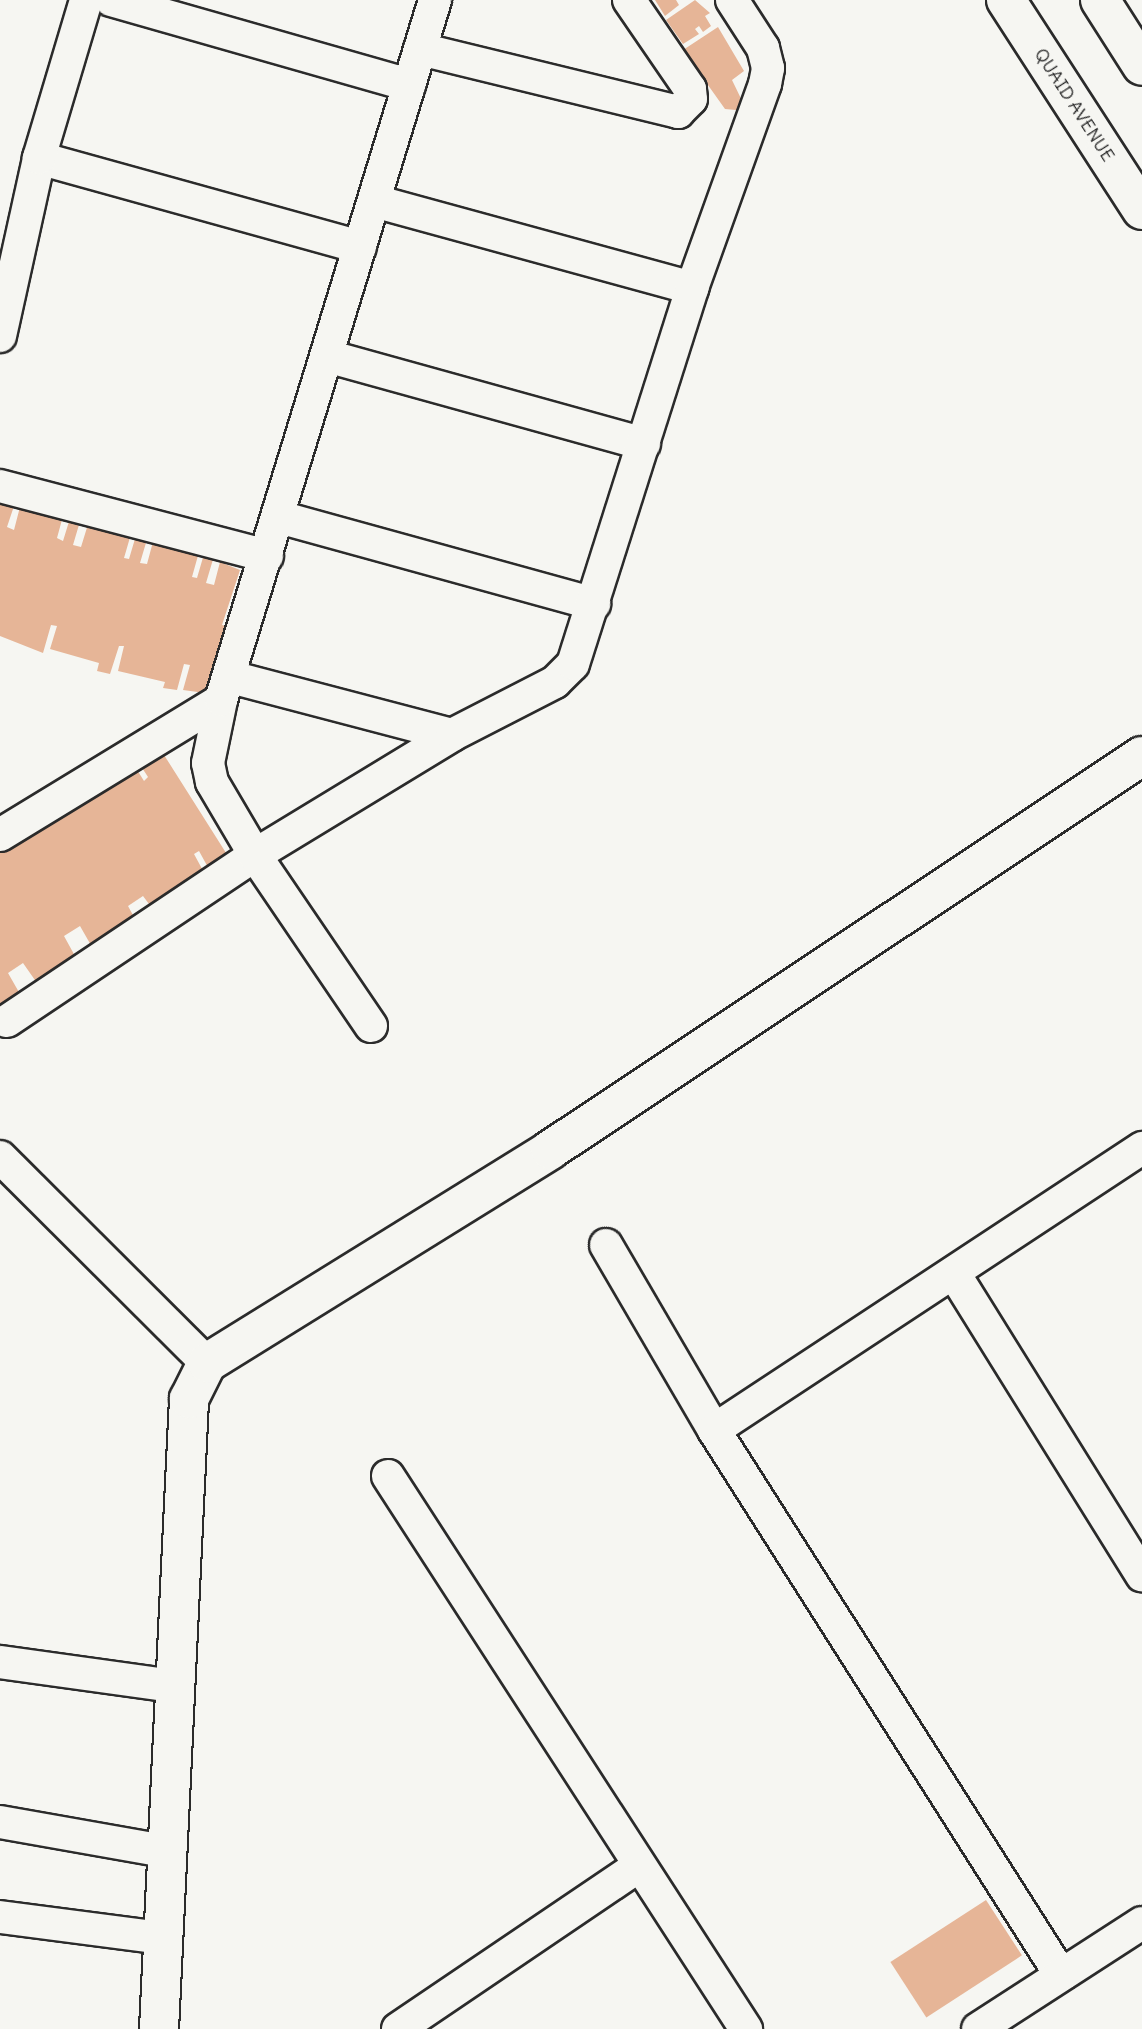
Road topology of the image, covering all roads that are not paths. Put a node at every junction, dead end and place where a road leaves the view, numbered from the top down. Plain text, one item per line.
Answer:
1 (86, 0) edge
2 (111, 0) edge
3 (435, 0) edge
4 (629, 0) edge
5 (732, 0) edge
6 (1006, 0) edge
7 (1100, 0) edge
8 (420, 49) junction
9 (1142, 65) edge
10 (409, 86) junction
11 (39, 158) junction
12 (374, 201) junction
13 (1142, 210) edge
14 (360, 247) junction
15 (692, 288) junction
16 (0, 336) edge
17 (327, 356) junction
18 (644, 444) junction
19 (0, 486) edge
20 (279, 517) junction
21 (267, 556) junction
22 (594, 604) junction
23 (226, 688) junction
24 (452, 735) junction
25 (1142, 756) edge
26 (0, 835) edge
27 (255, 855) junction
28 (7, 1021) dead end
29 (371, 1026) dead end
30 (1142, 1148) edge
31 (0, 1157) edge
32 (606, 1245) dead end
33 (956, 1275) junction
34 (207, 1363) junction
35 (715, 1430) junction
36 (388, 1476) dead end
37 (1142, 1576) edge
38 (0, 1661) edge
39 (172, 1686) junction
40 (0, 1822) edge
41 (165, 1851) junction
42 (639, 1866) junction
43 (0, 1917) edge
44 (1142, 1923) edge
45 (162, 1938) junction
46 (1061, 1975) junction
47 (159, 2029) edge
48 (398, 2029) edge
49 (746, 2029) edge
50 (978, 2029) edge

1 - 11 street
2 - 10 street
3 - 8 street
4 - 8 street
5 - 15 street
6 - 13 street, QUAID AVENUE
7 - 9 street
8 - 10 street
10 - 12 street
11 - 14 street
11 - 16 street
12 - 14 street
12 - 15 street
14 - 17 street
15 - 18 street
17 - 18 street
17 - 20 street
18 - 22 street
19 - 21 street
20 - 21 street
20 - 22 street
21 - 23 street
22 - 24 street
23 - 24 street
23 - 26 street
23 - 27 street
24 - 27 street
25 - 34 street
27 - 28 street
27 - 29 street
30 - 33 street
31 - 34 street
32 - 35 street
33 - 35 street
33 - 37 street
34 - 39 street
35 - 46 street
36 - 42 street
38 - 39 street
39 - 41 street
40 - 41 street
41 - 45 street
42 - 48 street
42 - 49 street
43 - 45 street
44 - 46 street
45 - 47 street
46 - 50 street

